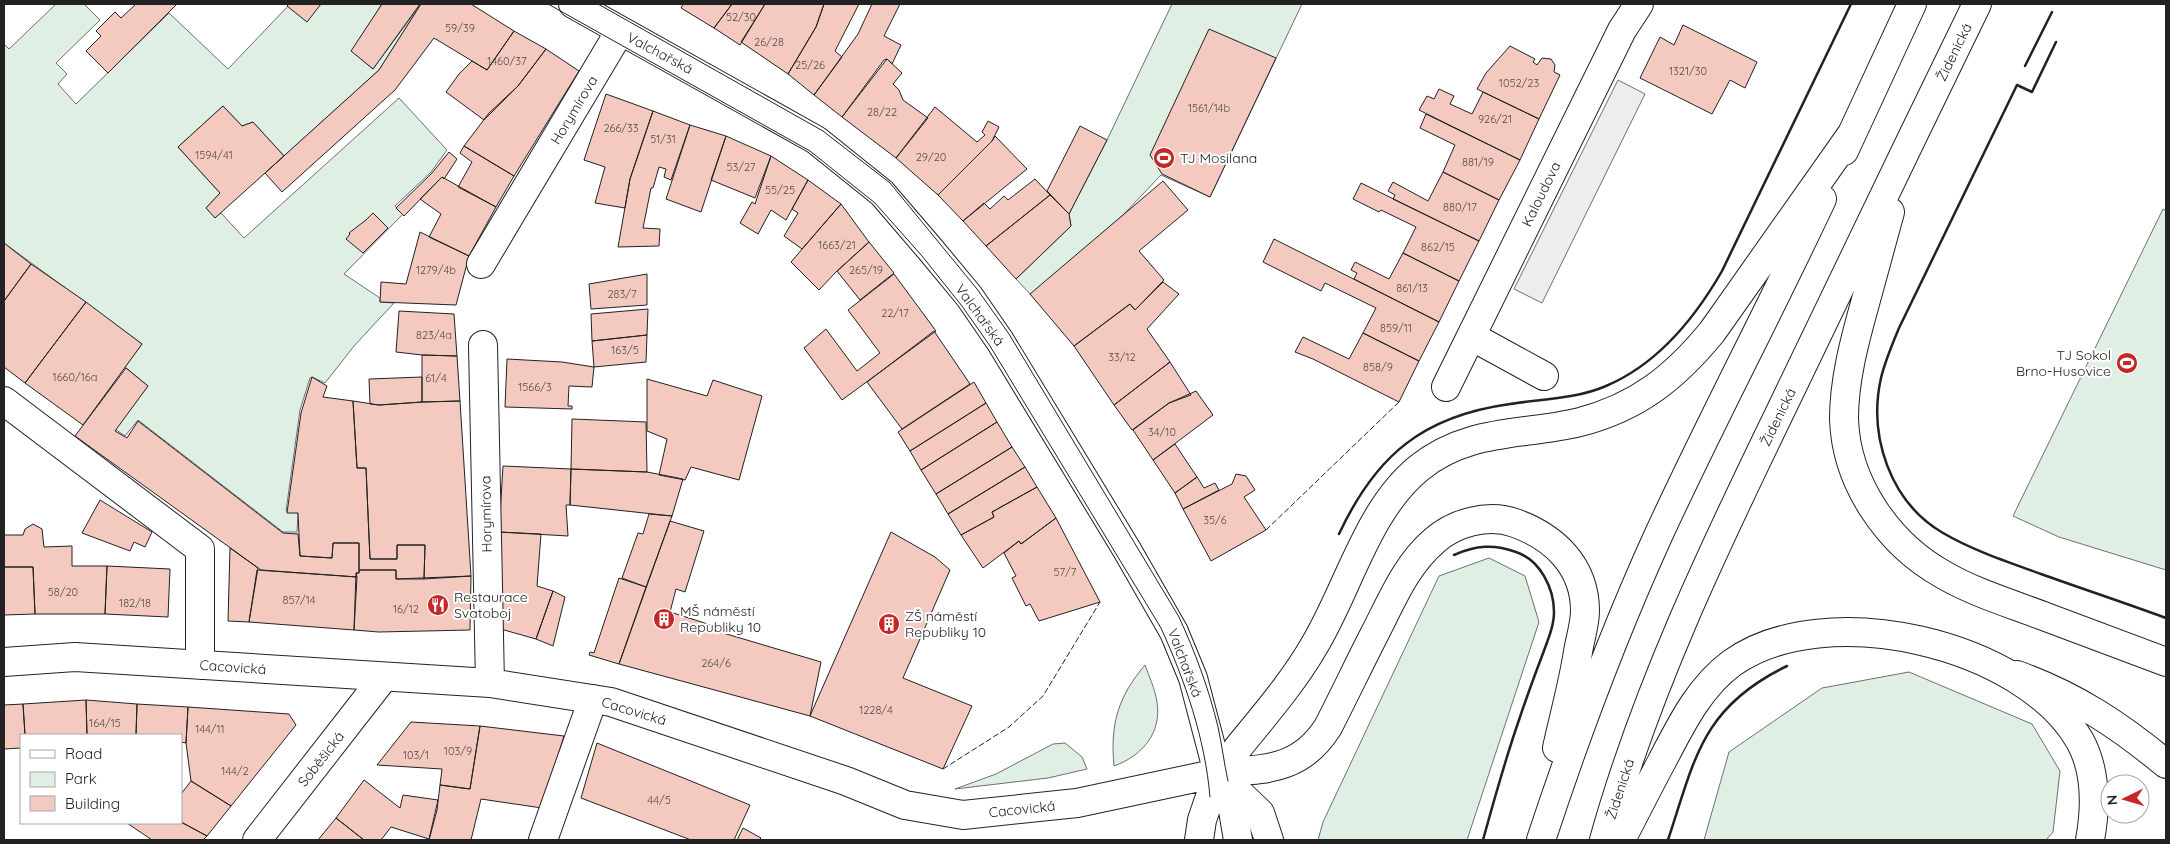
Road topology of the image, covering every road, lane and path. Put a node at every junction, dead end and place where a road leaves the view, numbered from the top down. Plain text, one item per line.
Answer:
1 (573, 4) edge
2 (1639, 4) edge
3 (1912, 4) edge
4 (1977, 4) edge
5 (620, 31) junction
6 (1851, 136) junction
7 (1907, 148) junction
8 (481, 264) dead end
9 (1471, 336) junction
10 (482, 345) dead end
11 (1544, 376) dead end
12 (1446, 387) dead end
13 (6, 406) edge
14 (4, 662) edge
15 (2166, 662) edge
16 (200, 665) junction
17 (1996, 668) junction
18 (384, 677) junction
19 (490, 683) junction
20 (593, 699) junction
21 (2166, 764) edge
22 (1219, 784) junction
23 (257, 840) edge
24 (543, 840) edge
25 (1199, 840) edge
26 (1218, 840) edge
27 (1238, 840) edge
28 (1269, 840) edge
29 (1536, 840) edge
30 (1541, 840) edge
31 (1604, 840) edge
32 (1620, 840) edge
33 (2090, 840) edge

1 - 5 main road, Valchařská
2 - 9 main road, Kaloudova
3 - 6 main road
4 - 7 main road, Židenická
5 - 8 main road, Horymírova
5 - 22 main road, Valchařská
6 - 22 main road
6 - 30 main road
7 - 15 main road
7 - 31 main road, Židenická
9 - 11 main road
9 - 12 main road, Kaloudova
10 - 19 main road, Horymírova
13 - 16 main road
14 - 16 main road, Cacovická
16 - 18 main road, Cacovická
17 - 21 main road
17 - 32 main road
17 - 33 main road
18 - 19 main road, Cacovická
18 - 23 main road, Soběšická
19 - 20 main road, Cacovická
20 - 22 main road, Cacovická
20 - 24 main road
22 - 25 main road
22 - 26 main road
22 - 27 main road
22 - 28 main road
22 - 29 main road, Cacovická

